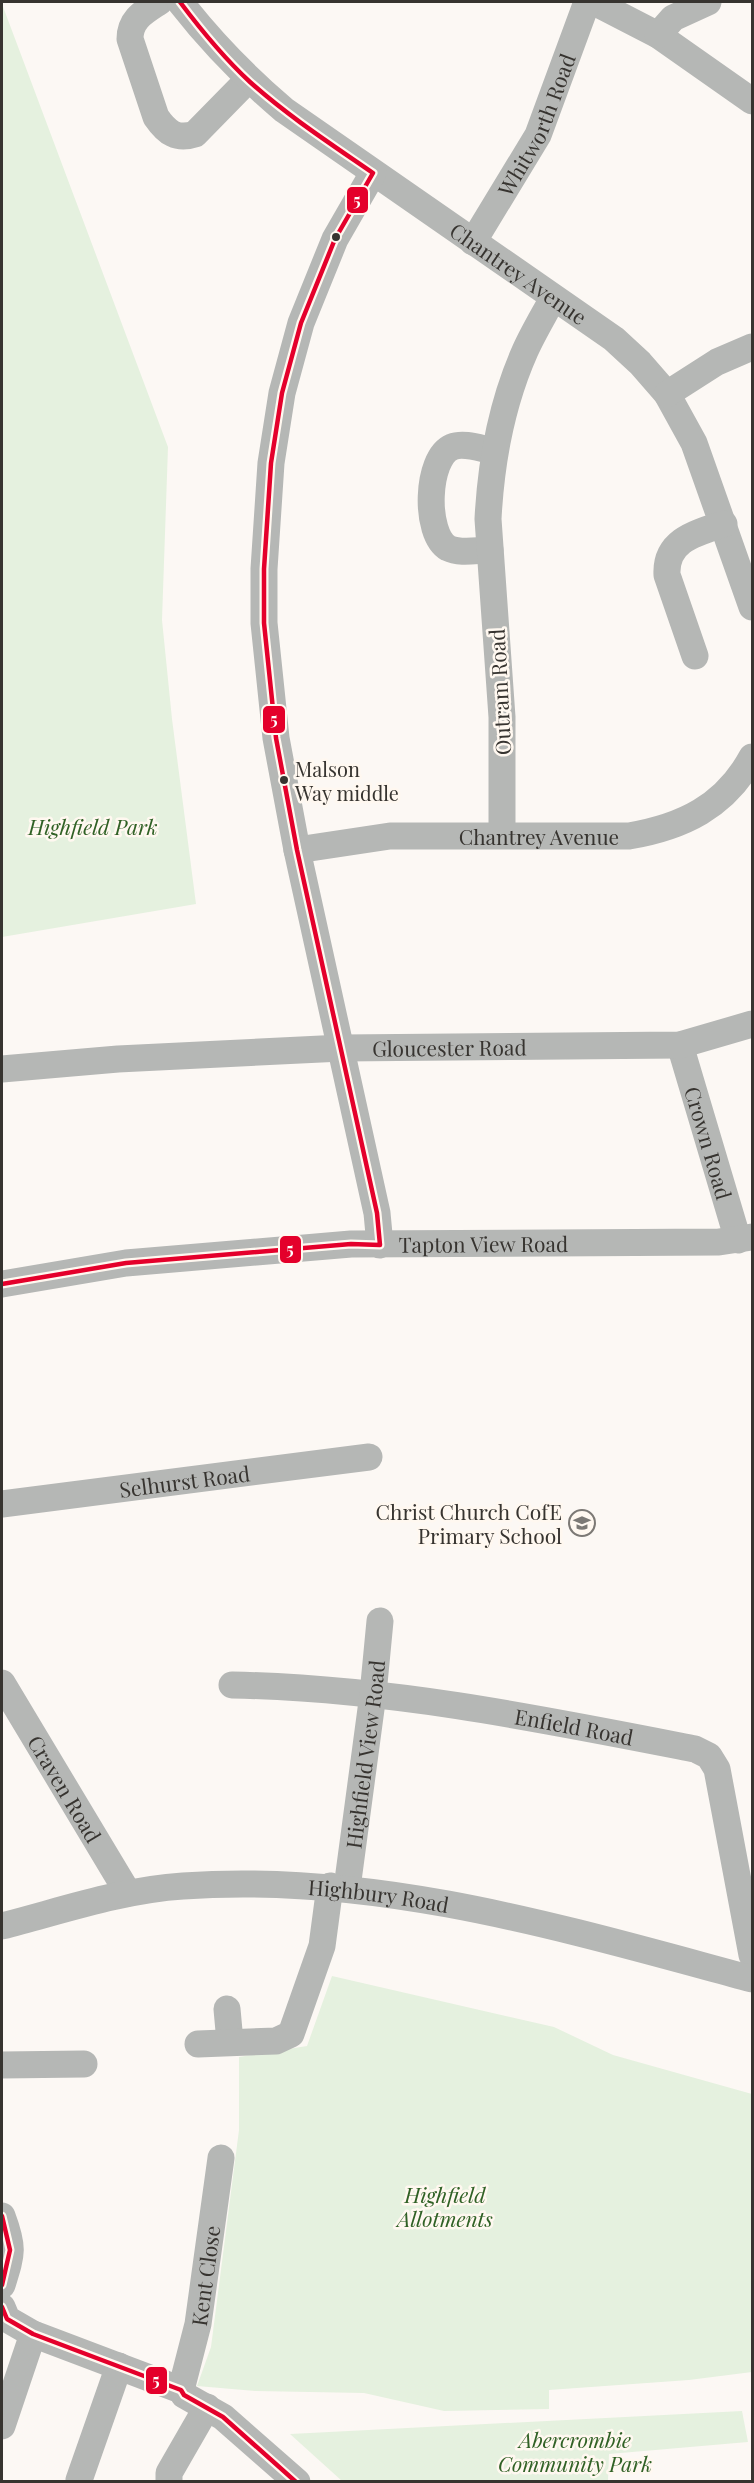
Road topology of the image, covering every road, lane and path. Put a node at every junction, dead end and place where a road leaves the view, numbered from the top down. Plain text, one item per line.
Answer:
1 (159, 2) edge
2 (180, 2) edge
3 (587, 2) edge
4 (594, 2) edge
5 (708, 2) edge
6 (658, 35) junction
7 (248, 80) junction
8 (753, 101) edge
9 (373, 173) junction
10 (473, 242) junction
11 (553, 298) junction
12 (753, 347) edge
13 (667, 394) junction
14 (494, 451) junction
15 (724, 524) junction
16 (490, 550) junction
17 (750, 593) edge
18 (695, 656) dead end
19 (753, 757) edge
20 (502, 835) junction
21 (297, 850) junction
22 (753, 1024) edge
23 (680, 1045) junction
24 (342, 1048) junction
25 (2, 1069) edge
26 (745, 1238) edge
27 (380, 1245) junction
28 (2, 1284) edge
29 (369, 1457) dead end
30 (2, 1504) edge
31 (380, 1621) dead end
32 (2, 1683) edge
33 (232, 1685) dead end
34 (373, 1694) junction
35 (338, 1887) junction
36 (128, 1893) junction
37 (2, 1926) edge
38 (753, 1955) edge
39 (753, 1979) edge
40 (227, 2009) dead end
41 (230, 2042) junction
42 (198, 2044) dead end
43 (84, 2064) dead end
44 (2, 2066) edge
45 (221, 2158) dead end
46 (2, 2216) edge
47 (2, 2285) edge
48 (3, 2314) edge
49 (33, 2334) junction
50 (119, 2366) junction
51 (181, 2390) junction
52 (207, 2407) junction
53 (2, 2426) edge
54 (79, 2480) dead end
55 (169, 2481) edge
56 (297, 2481) edge

1 - 7 street
2 - 7 street, Chantrey Avenue
3 - 10 street, Whitworth Road
4 - 6 street
5 - 6 street
6 - 8 street
7 - 9 street, Chantrey Avenue
9 - 10 street, Chantrey Avenue
9 - 21 street
10 - 11 street, Chantrey Avenue
11 - 13 street, Chantrey Avenue
11 - 14 street, Outram Road
12 - 13 street
13 - 15 street, Chantrey Avenue
14 - 16 street, Outram Road
14 - 16 street
15 - 17 street, Chantrey Avenue
15 - 18 street
16 - 20 street, Outram Road
19 - 20 street, Chantrey Avenue
20 - 21 street, Chantrey Avenue
21 - 24 street
22 - 23 street, Gloucester Road
23 - 24 street, Gloucester Road
23 - 26 street, Crown Road
24 - 25 street, Gloucester Road
24 - 27 street
26 - 27 street, Tapton View Road
27 - 28 street, Tapton View Road
29 - 30 street, Selhurst Road
31 - 34 street, Highfield View Road
32 - 36 street, Craven Road
33 - 34 street, Enfield Road
34 - 35 street, Highfield View Road
34 - 38 street, Enfield Road
35 - 36 street, Highbury Road
35 - 39 street, Highbury Road
35 - 41 street, Highfield View Road
36 - 37 street, Highbury Road
40 - 41 street
41 - 42 street, Highfield View Road
43 - 44 street
45 - 51 street, Kent Close
46 - 47 street
48 - 49 street
49 - 50 street
49 - 53 street
50 - 51 street
50 - 54 street
51 - 52 street
52 - 55 street
52 - 56 street

